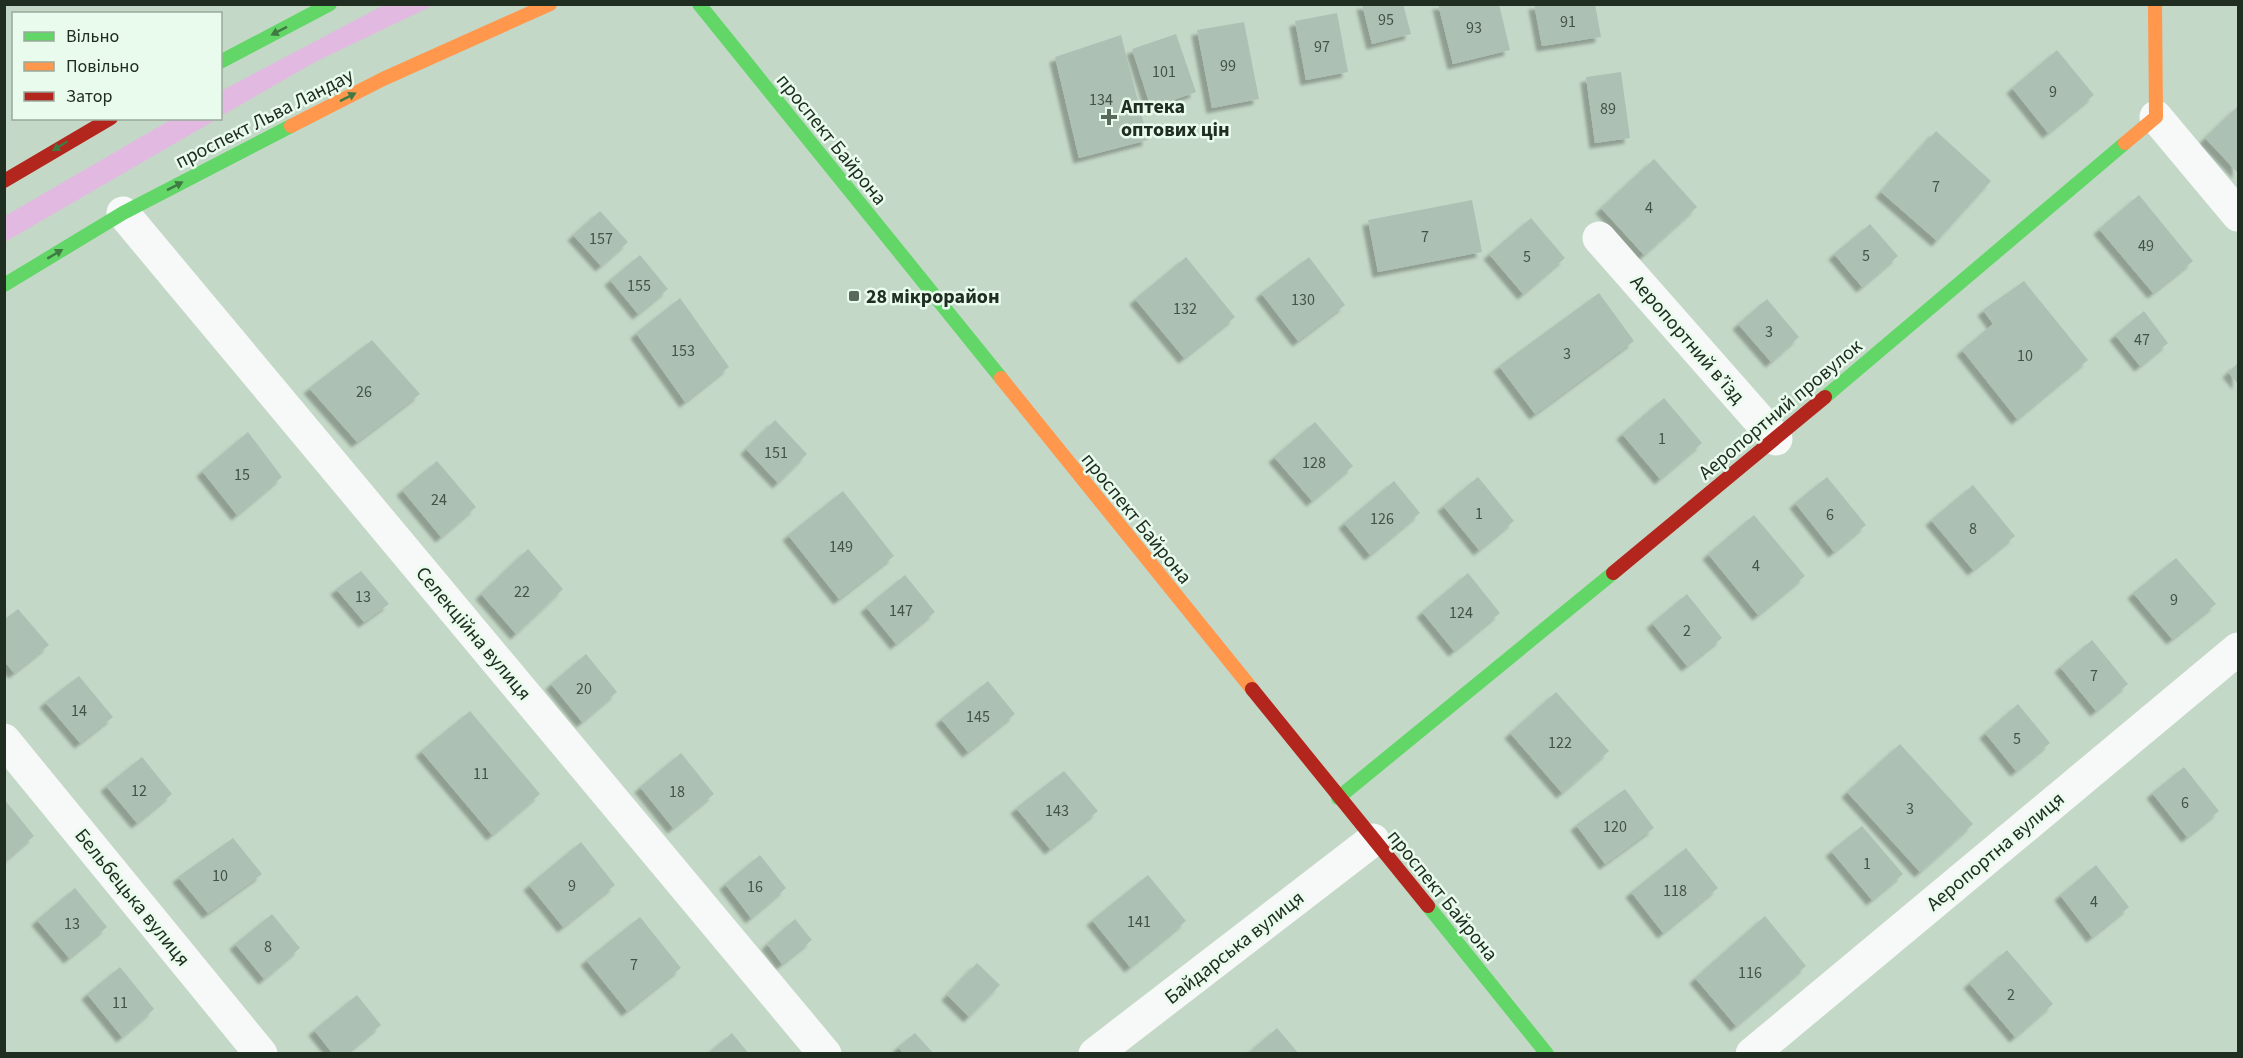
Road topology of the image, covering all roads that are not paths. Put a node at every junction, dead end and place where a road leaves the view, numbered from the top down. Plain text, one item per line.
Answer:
1 (330, 4) edge
2 (550, 4) edge
3 (699, 4) edge
4 (2155, 4) edge
5 (222, 61) edge
6 (2156, 117) junction
7 (107, 120) edge
8 (4, 181) edge
9 (123, 213) junction
10 (2238, 215) edge
11 (1599, 238) dead end
12 (4, 285) edge
13 (1776, 439) junction
14 (2238, 649) edge
15 (4, 740) edge
16 (1338, 798) junction
17 (1373, 840) junction
18 (261, 1053) edge
19 (825, 1053) edge
20 (1095, 1053) edge
21 (1547, 1053) edge
22 (1752, 1053) edge

1 -> 5 main road
9 -> 2 main road, проспект Льва Ландау
3 - 16 main road, проспект Байрона
4 - 6 main road
6 - 10 street
6 - 13 main road, Аеропортний провулок
7 -> 8 main road
12 -> 9 main road, проспект Льва Ландау
9 - 19 street, Селекційна вулиця
11 - 13 street, Аеропортний в’їзд
13 - 16 main road, Аеропортний провулок
14 - 22 street, Аеропортна вулиця
15 - 18 street, Бельбецька вулиця
16 - 17 main road, проспект Байрона
17 - 20 street, Байдарська вулиця
17 - 21 main road, проспект Байрона

